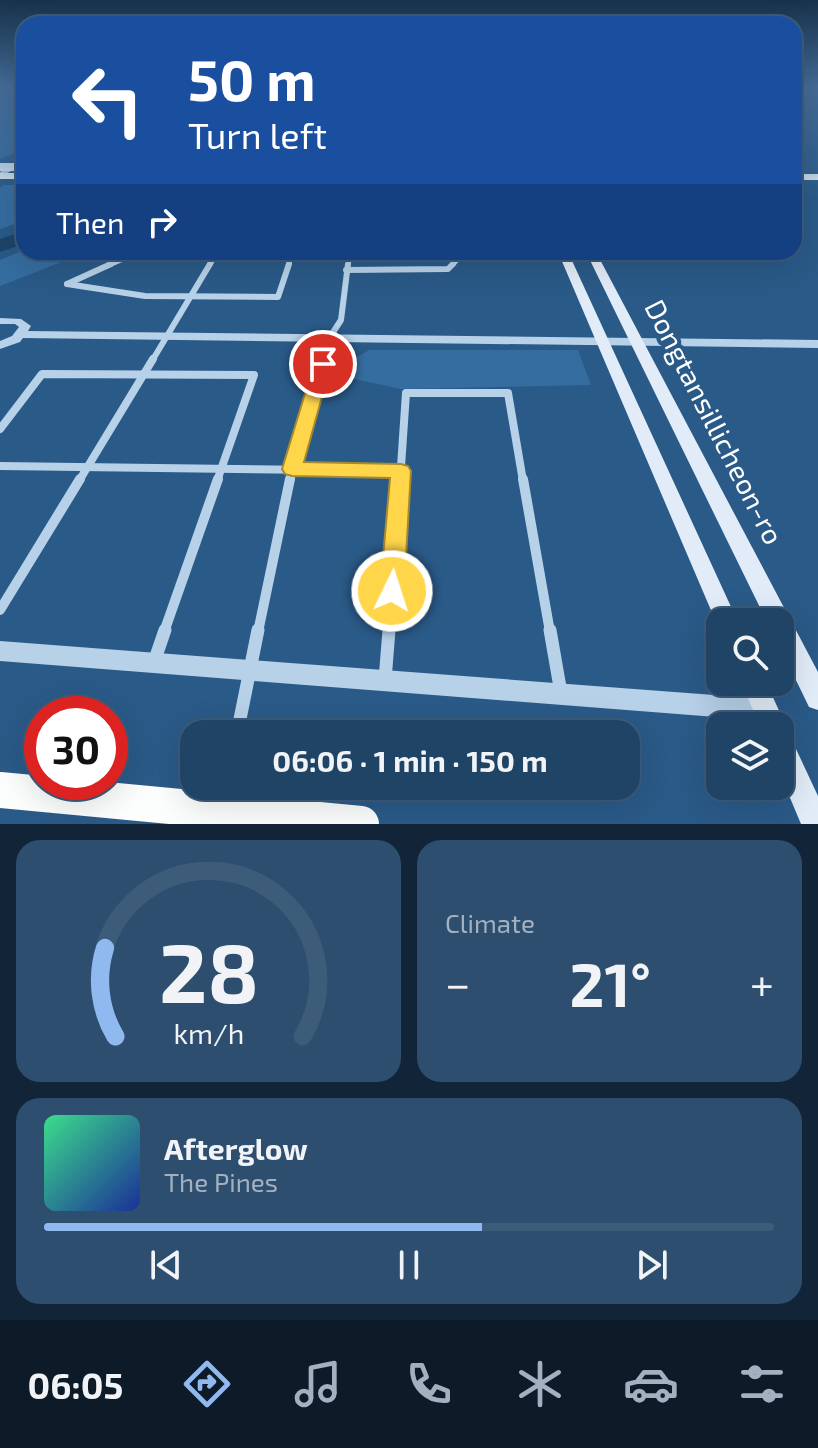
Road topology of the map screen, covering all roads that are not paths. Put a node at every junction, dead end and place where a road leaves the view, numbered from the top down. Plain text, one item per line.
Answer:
1 (121, 260) edge
2 (213, 260) edge
3 (290, 260) edge
4 (348, 260) edge
5 (457, 260) edge
6 (567, 260) edge
7 (595, 260) edge
8 (346, 270) junction
9 (190, 298) junction
10 (0, 321) edge
11 (22, 334) junction
12 (166, 337) junction
13 (330, 337) junction
14 (603, 341) junction
15 (637, 342) junction
16 (818, 344) edge
17 (0, 345) edge
18 (143, 374) junction
19 (0, 429) edge
20 (0, 466) edge
21 (87, 467) junction
22 (221, 469) junction
23 (292, 469) junction
24 (401, 471) junction
25 (721, 608) edge
26 (772, 608) edge
27 (0, 610) edge
28 (0, 651) edge
29 (794, 651) edge
30 (153, 663) junction
31 (252, 669) junction
32 (385, 681) junction
33 (562, 694) junction
34 (818, 698) edge
35 (717, 712) edge
36 (240, 720) edge
37 (794, 774) edge
38 (0, 790) edge
39 (222, 800) edge
40 (216, 824) edge
41 (361, 824) edge
42 (816, 824) edge

1 - 9 street
2 - 9 street
3 - 9 street
4 - 8 street
5 - 8 street
6 - 14 main road
7 - 15 main road, Dongtansillicheon-ro
8 - 13 street
9 - 12 street
10 - 11 street
11 - 12 street
11 - 17 street
12 - 13 street
12 - 18 street
13 - 14 street
13 - 23 street
14 - 15 street
14 - 25 main road
15 - 16 street
15 - 26 main road, Dongtansillicheon-ro
18 - 19 street
18 - 21 street
18 - 22 street
20 - 21 street
21 - 22 street
21 - 27 street
22 - 23 street
22 - 30 street
23 - 24 street
23 - 31 street
24 - 32 street
24 - 33 street
28 - 30 street
29 - 34 main road, Dongtansillicheon-ro
30 - 31 street
31 - 32 street
31 - 36 street
32 - 33 street
33 - 35 street
37 - 42 main road
38 - 41 highway, bridge
39 - 40 street

